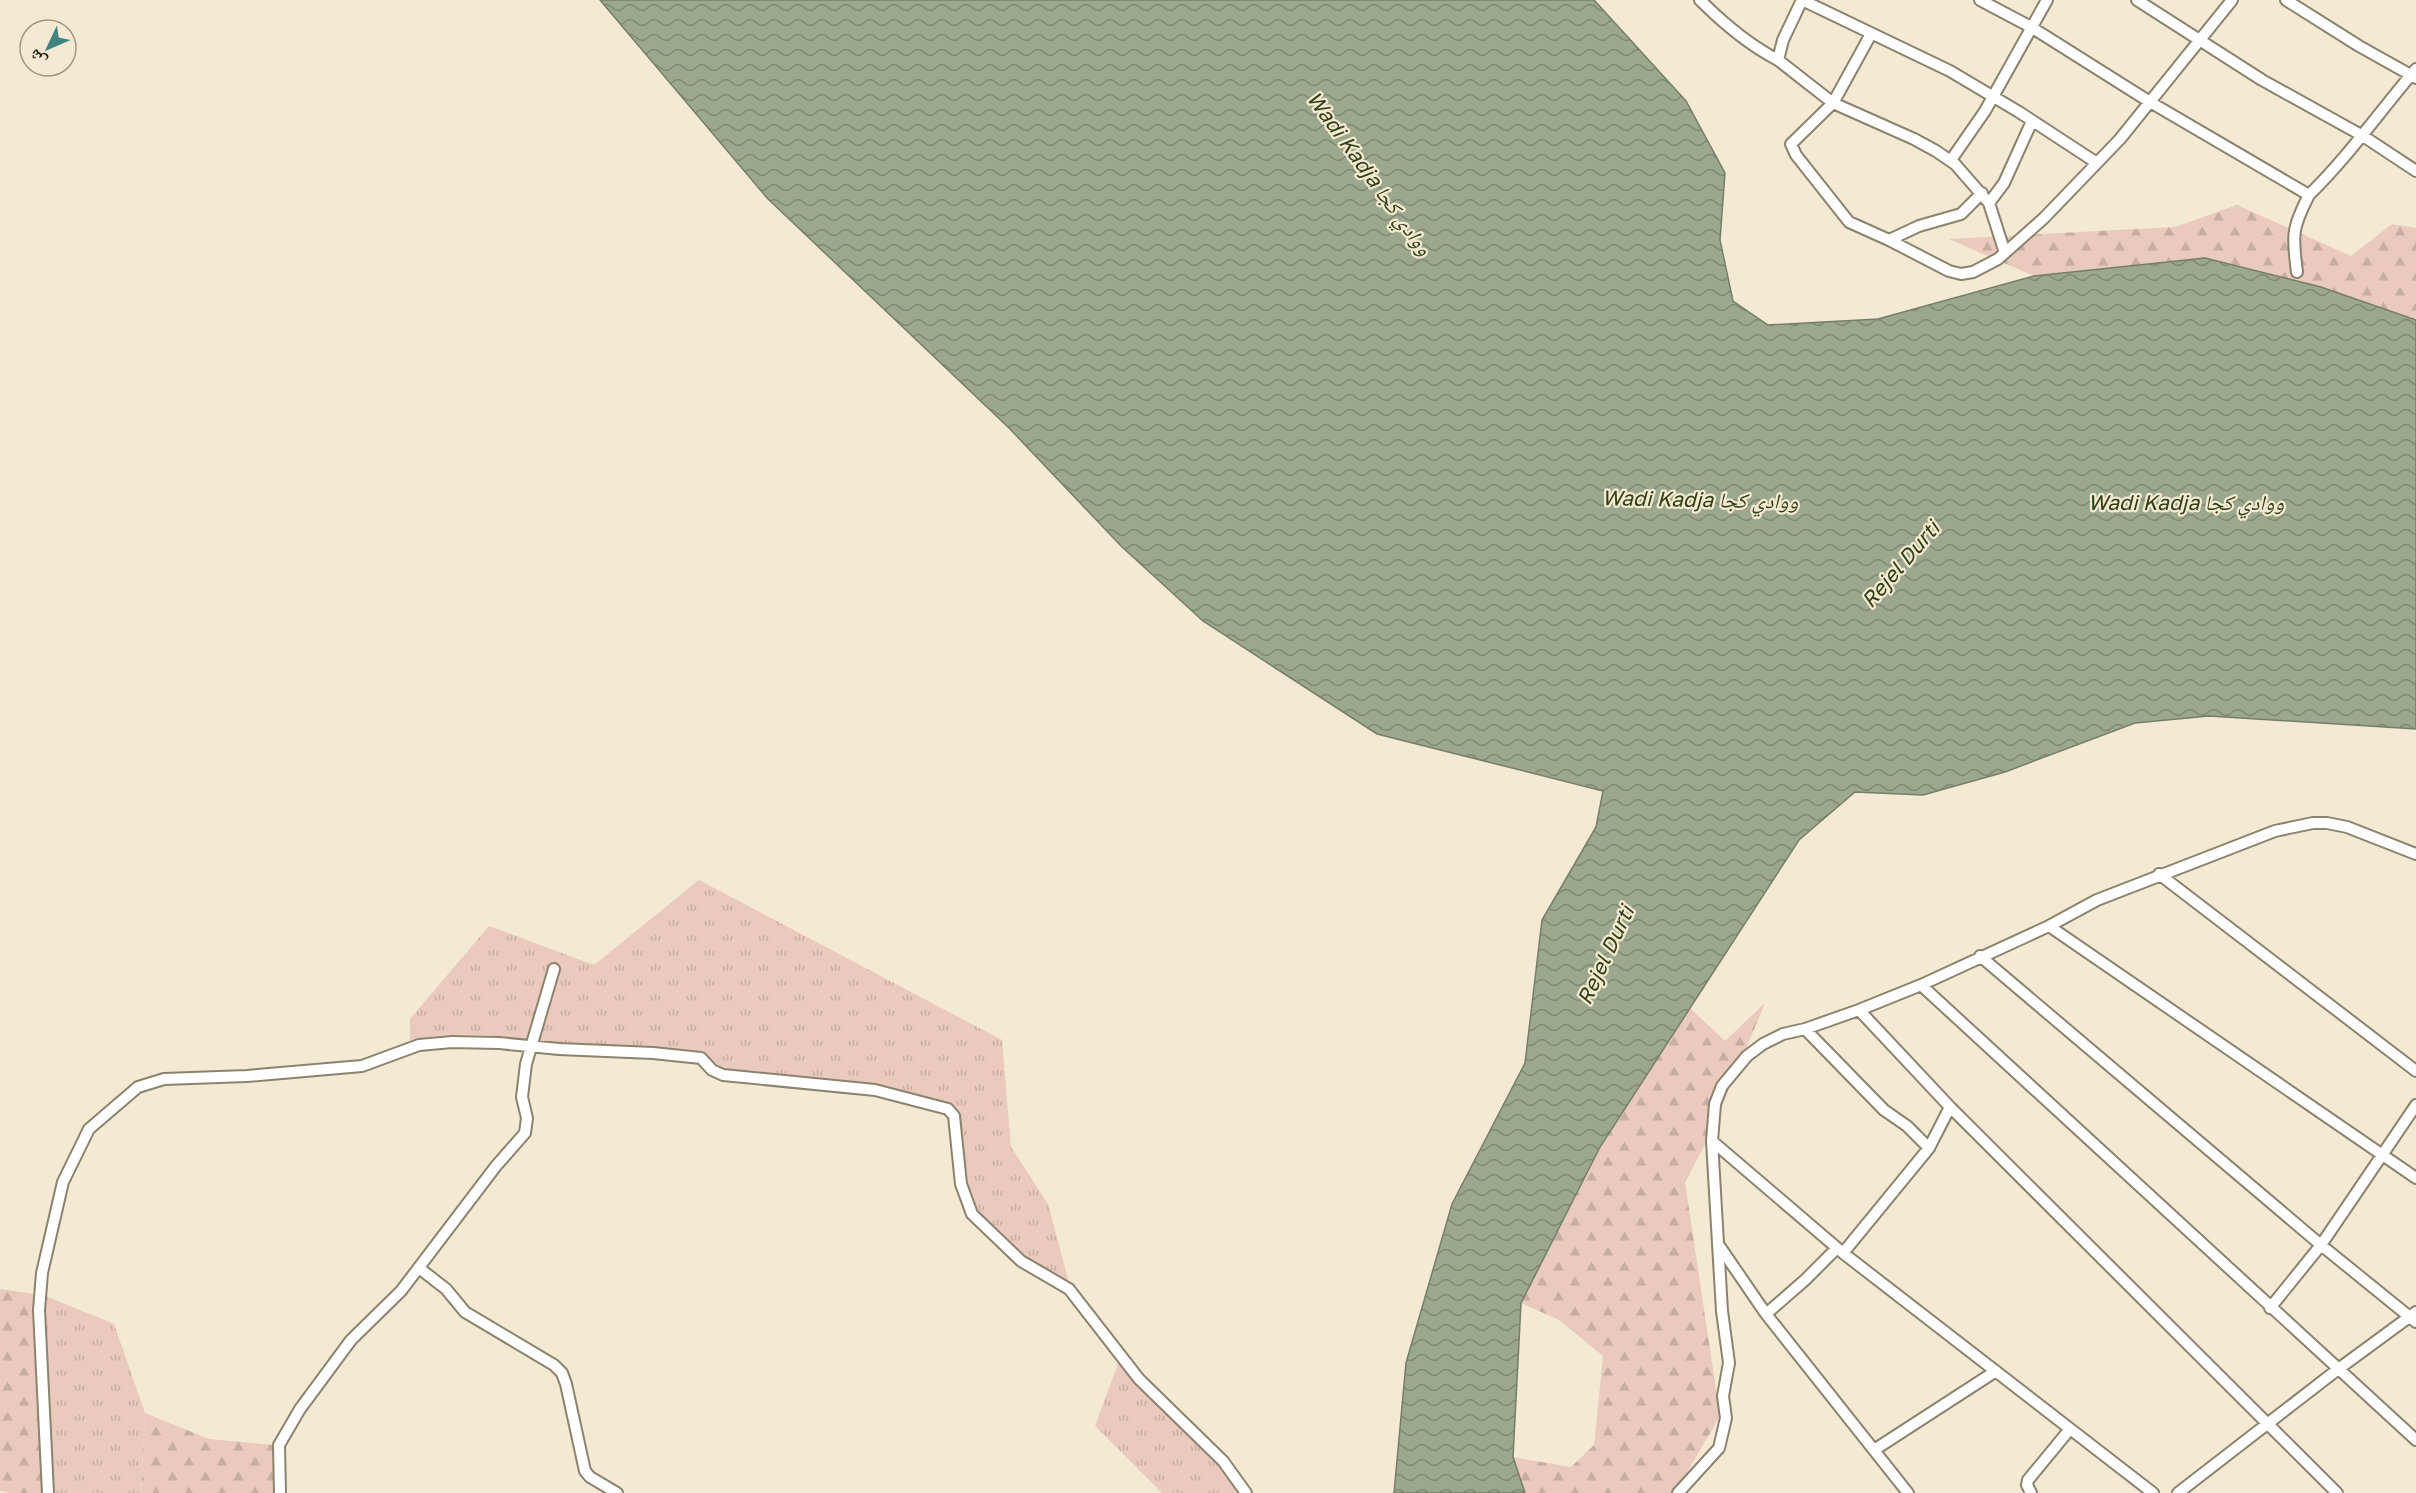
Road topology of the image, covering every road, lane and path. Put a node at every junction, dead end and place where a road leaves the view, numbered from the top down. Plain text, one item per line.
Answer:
1 (1700, 0) edge
2 (1980, 0) edge
3 (2048, 0) edge
4 (2137, 0) edge
5 (2232, 0) edge
6 (2286, 0) edge
7 (1807, 1) edge
8 (2031, 27) junction
9 (1871, 34) junction
10 (2198, 40) junction
11 (1778, 60) junction
12 (2414, 74) edge
13 (1992, 96) junction
14 (2150, 102) junction
15 (1833, 103) junction
16 (2032, 121) junction
17 (2363, 136) junction
18 (1951, 160) junction
19 (2097, 163) junction
20 (2416, 171) edge
21 (1982, 193) junction
22 (2308, 195) junction
23 (1989, 203) junction
24 (1889, 240) junction
25 (2005, 253) junction
26 (2297, 272) dead end
27 (2416, 854) edge
28 (2159, 874) junction
29 (2049, 926) junction
30 (1980, 956) junction
31 (554, 969) dead end
32 (1921, 984) junction
33 (1859, 1010) junction
34 (1805, 1029) junction
35 (531, 1047) junction
36 (2416, 1071) edge
37 (2416, 1105) edge
38 (1950, 1107) junction
39 (1712, 1141) junction
40 (1929, 1148) junction
41 (2382, 1154) junction
42 (2416, 1178) edge
43 (1718, 1244) junction
44 (2321, 1245) junction
45 (1840, 1251) junction
46 (419, 1268) junction
47 (2271, 1308) junction
48 (1766, 1314) junction
49 (2414, 1317) edge
50 (2337, 1370) junction
51 (1996, 1371) junction
52 (2267, 1424) junction
53 (2070, 1429) junction
54 (2416, 1440) edge
55 (1874, 1450) junction
56 (48, 1493) edge
57 (280, 1493) edge
58 (617, 1493) edge
59 (1246, 1493) edge
60 (1678, 1493) edge
61 (1908, 1493) edge
62 (2031, 1493) edge
63 (2153, 1493) edge
64 (2178, 1493) edge
65 (2337, 1493) edge

1 - 11 street
2 - 8 street
3 - 8 street
4 - 10 street
5 - 10 street
6 - 12 street
7 - 9 street
7 - 11 street
8 - 13 street
8 - 14 street
9 - 13 street
9 - 15 street
10 - 14 street
10 - 17 street
11 - 15 street
12 - 17 street
13 - 16 street
13 - 18 street
14 - 19 street
14 - 22 street
15 - 18 street
15 - 24 street
16 - 19 street
16 - 23 street
17 - 20 street
17 - 22 street
18 - 21 street
19 - 25 street
21 - 23 street
21 - 24 street
22 - 26 street
23 - 25 street
24 - 25 street
27 - 28 street
28 - 29 street
28 - 36 street
29 - 30 street
29 - 41 street
30 - 32 street
30 - 44 street
31 - 35 street
32 - 33 street
32 - 47 street
33 - 34 street
33 - 38 street
34 - 39 street
34 - 40 street
35 - 46 street
35 - 56 street
35 - 59 street
37 - 41 street
38 - 40 street
38 - 52 street
39 - 43 street
39 - 45 street
40 - 45 street
41 - 42 street
41 - 44 street
43 - 48 street
43 - 60 street
44 - 47 street
44 - 49 street
45 - 48 street
45 - 51 street
46 - 57 street
46 - 58 street
47 - 50 street
48 - 55 street
49 - 50 street
50 - 52 street
50 - 54 street
51 - 53 street
51 - 55 street
52 - 64 street
52 - 65 street
53 - 62 street
53 - 63 street
55 - 61 street

